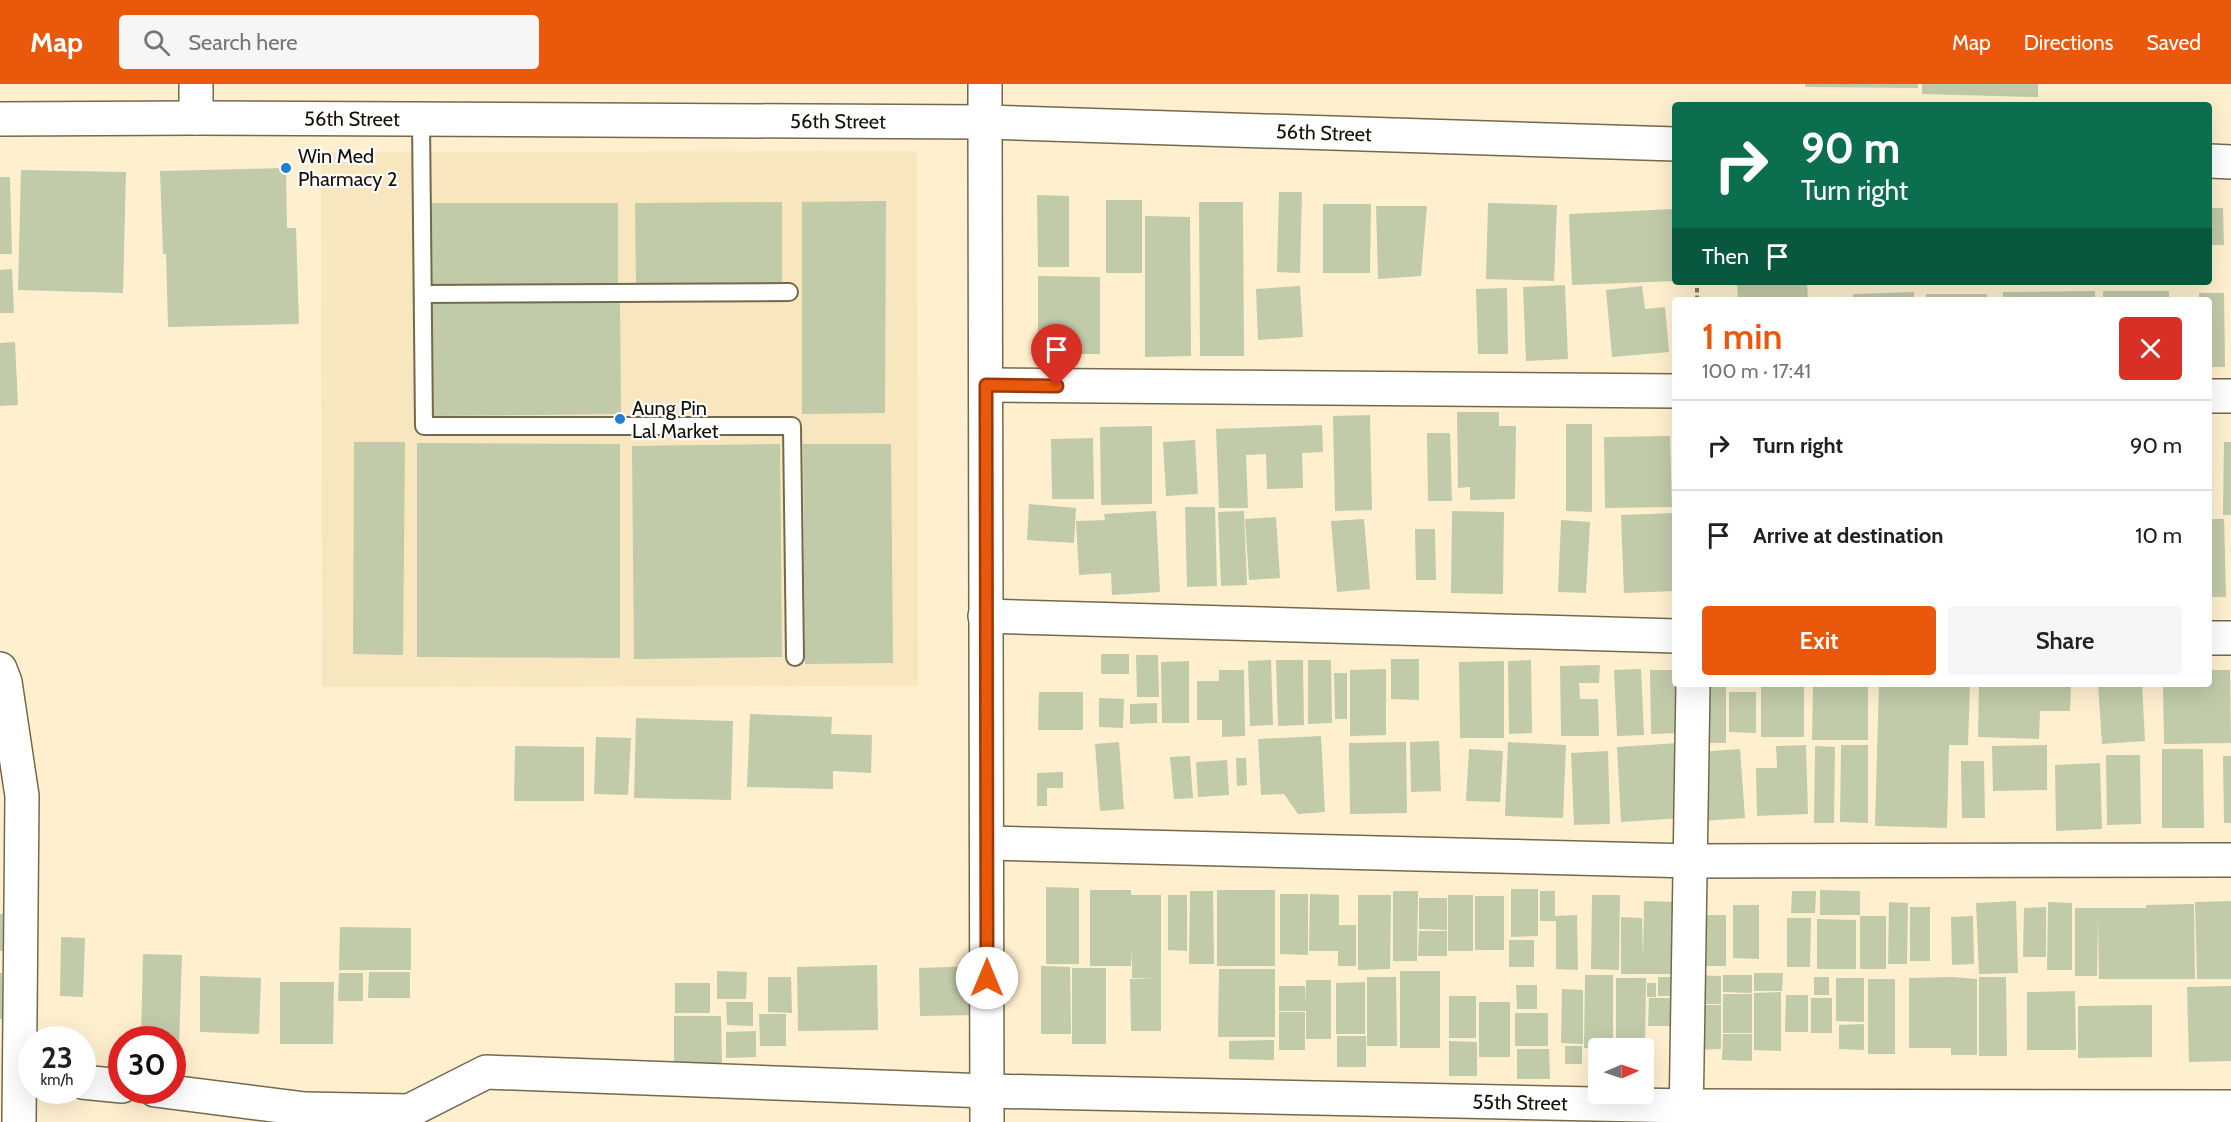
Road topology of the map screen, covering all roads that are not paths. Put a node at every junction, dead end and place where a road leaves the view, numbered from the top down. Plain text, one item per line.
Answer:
1 (196, 84) edge
2 (985, 84) edge
3 (196, 117) junction
4 (0, 118) edge
5 (421, 119) junction
6 (985, 122) junction
7 (1672, 144) edge
8 (2212, 161) edge
9 (2231, 162) edge
10 (789, 292) dead end
11 (423, 294) junction
12 (986, 385) junction
13 (1672, 392) edge
14 (2212, 396) edge
15 (2231, 396) edge
16 (985, 615) junction
17 (1672, 636) edge
18 (2212, 638) edge
19 (2231, 638) edge
20 (795, 657) dead end
21 (0, 669) edge
22 (1693, 687) edge
23 (987, 843) junction
24 (1692, 861) junction
25 (2231, 861) edge
26 (17, 1074) edge
27 (186, 1095) edge
28 (987, 1107) edge
29 (2231, 1107) edge
30 (1686, 1114) edge
31 (305, 1115) edge
32 (19, 1122) edge

1 - 3 street
2 - 6 street
3 - 4 street, 56th Street
3 - 5 street, 56th Street
5 - 6 street, 56th Street
5 - 11 lane
6 - 7 street, 56th Street
6 - 12 street
8 - 9 street
10 - 11 lane
11 - 20 lane
12 - 13 street
12 - 16 street
14 - 15 street
16 - 17 street
16 - 23 street
18 - 19 street
21 - 26 street
22 - 24 street
23 - 24 street
23 - 28 street
24 - 25 street
24 - 30 street
26 - 32 street
27 - 31 street
28 - 30 street, 55th Street
28 - 31 street, 55th Street
29 - 30 street, 55th Street

